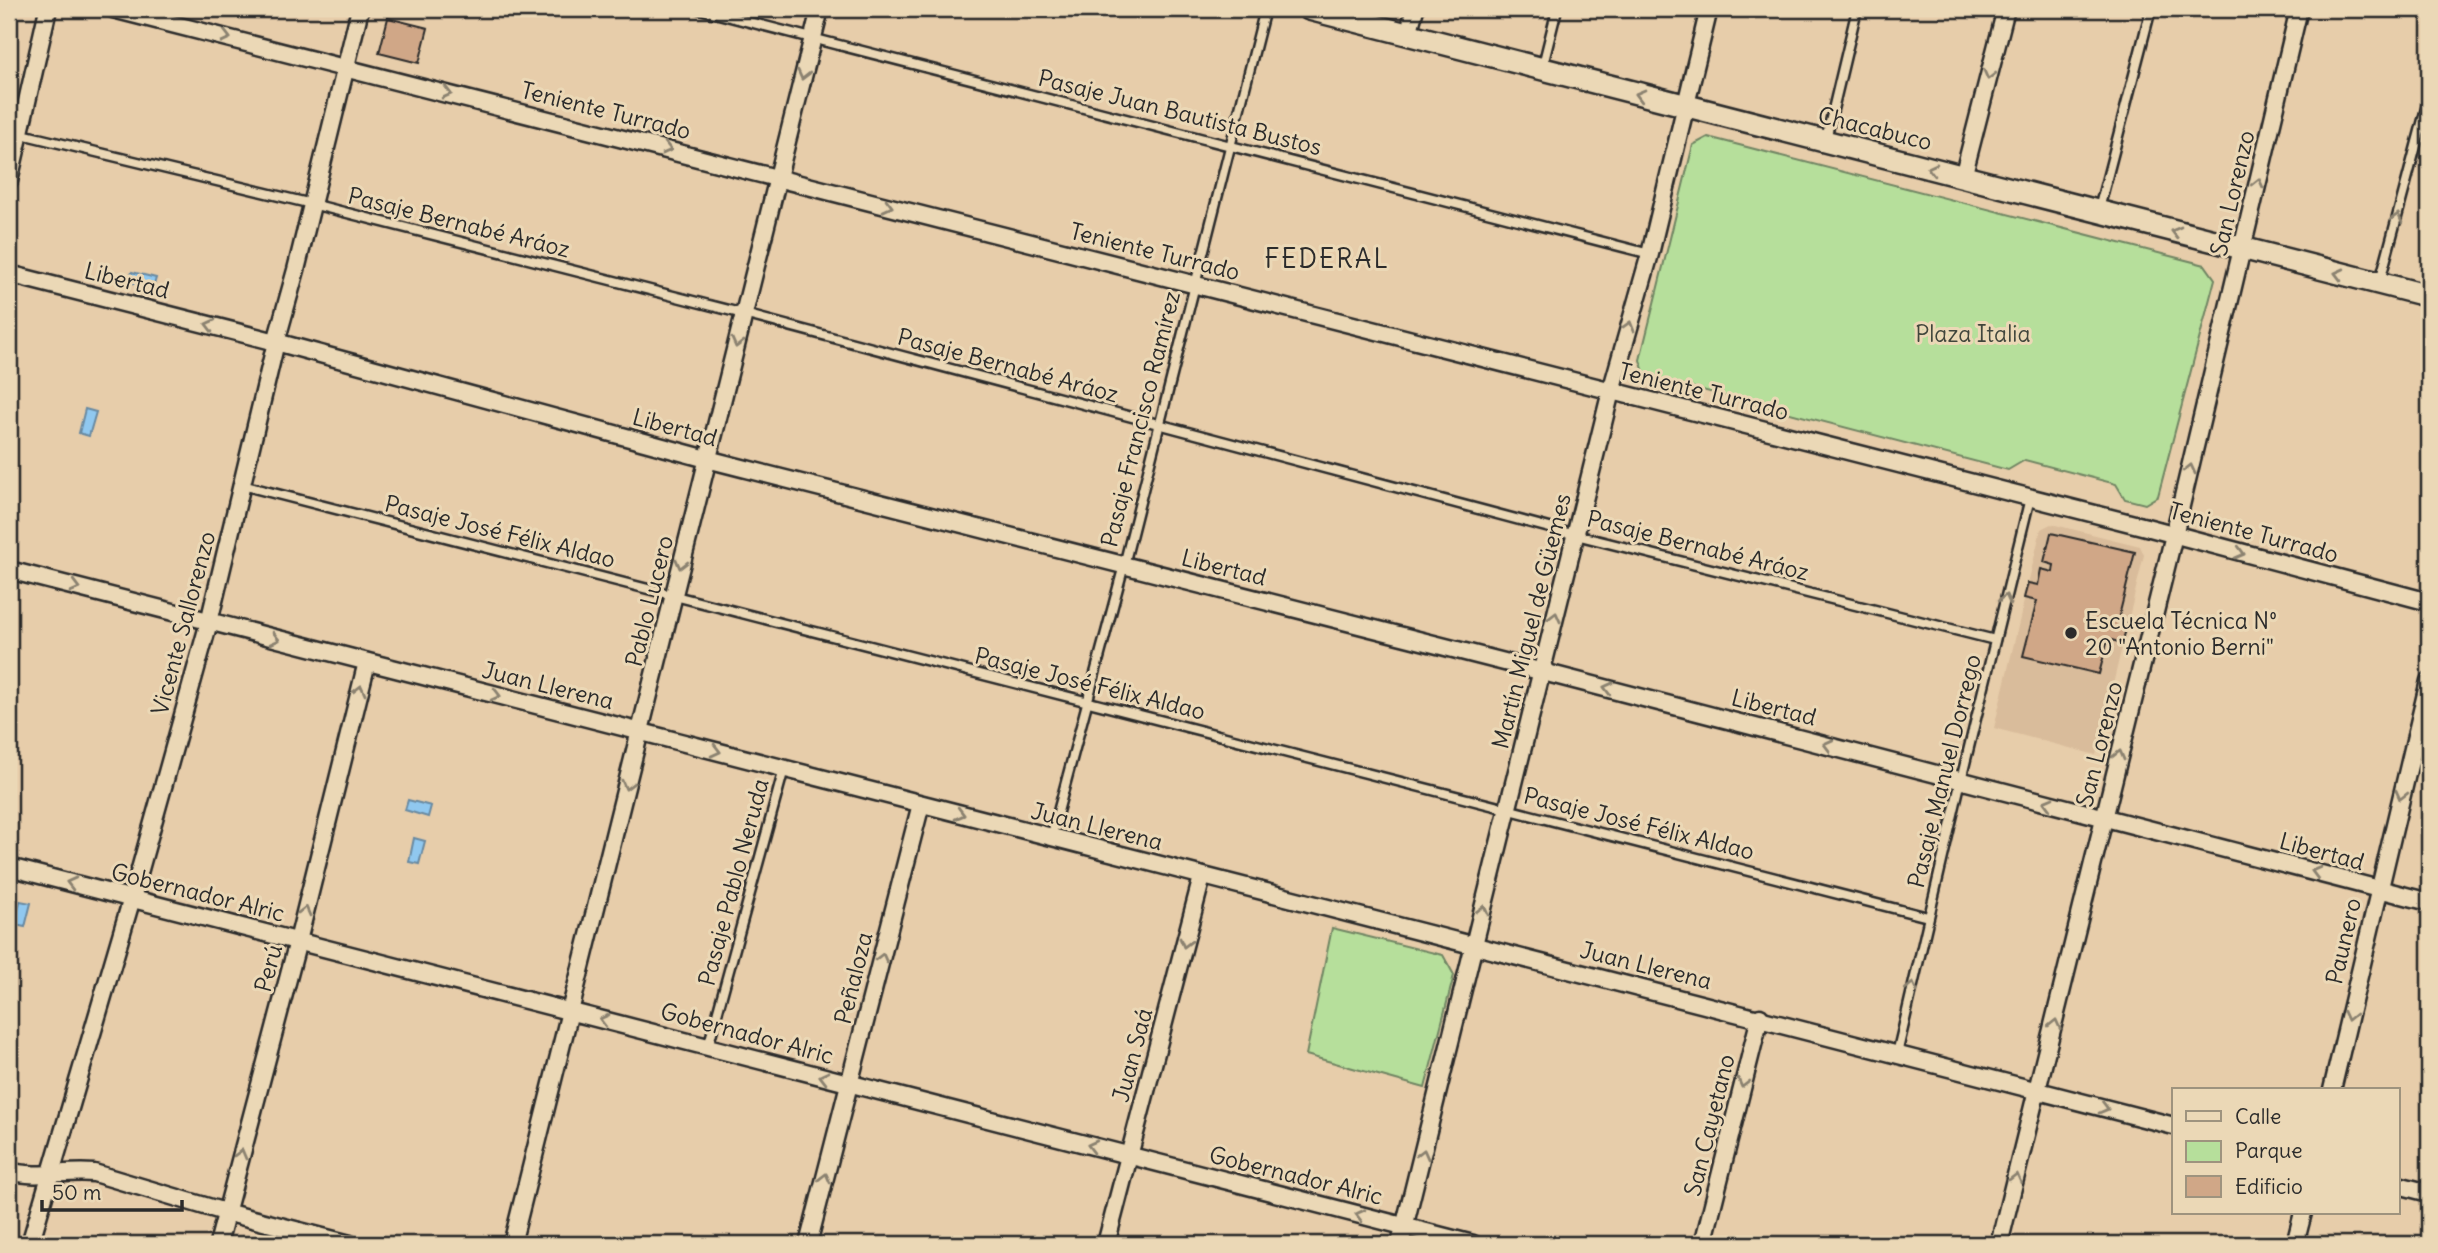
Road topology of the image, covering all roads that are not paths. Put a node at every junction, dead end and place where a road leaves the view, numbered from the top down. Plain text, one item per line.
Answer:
1 (48, 9) edge
2 (113, 9) edge
3 (360, 9) edge
4 (699, 9) edge
5 (820, 9) edge
6 (1265, 9) edge
7 (1309, 9) edge
8 (1415, 9) edge
9 (1557, 9) edge
10 (1709, 9) edge
11 (1857, 9) edge
12 (2006, 9) edge
13 (2151, 9) edge
14 (2299, 9) edge
15 (1408, 34) junction
16 (812, 38) junction
17 (346, 67) junction
18 (1542, 69) junction
19 (2429, 97) edge
20 (1686, 107) junction
21 (14, 132) edge
22 (1825, 142) junction
23 (1229, 145) junction
24 (778, 177) junction
25 (1963, 177) junction
26 (9, 181) edge
27 (312, 204) junction
28 (2099, 212) junction
29 (2242, 249) junction
30 (1650, 254) junction
31 (9, 274) edge
32 (1194, 284) junction
33 (2379, 284) junction
34 (2429, 296) edge
35 (744, 314) junction
36 (276, 342) junction
37 (1611, 391) junction
38 (1158, 425) junction
39 (707, 459) junction
40 (242, 485) junction
41 (2031, 498) junction
42 (1576, 535) junction
43 (2174, 535) junction
44 (1124, 565) junction
45 (9, 570) edge
46 (673, 596) junction
47 (2429, 602) edge
48 (209, 622) junction
49 (1996, 640) junction
50 (367, 662) junction
51 (1542, 671) junction
52 (2429, 681) edge
53 (1087, 702) junction
54 (640, 732) junction
55 (784, 769) junction
56 (1961, 780) junction
57 (921, 804) junction
58 (1508, 810) junction
59 (2104, 817) junction
60 (1051, 838) junction
61 (9, 867) edge
62 (1202, 877) junction
63 (2378, 889) junction
64 (132, 898) junction
65 (2429, 902) edge
66 (1928, 917) junction
67 (298, 941) junction
68 (1474, 945) junction
69 (570, 1011) junction
70 (1760, 1017) junction
71 (708, 1047) junction
72 (1897, 1054) junction
73 (849, 1083) junction
74 (2332, 1088) edge
75 (2038, 1090) junction
76 (2172, 1125) edge
77 (1128, 1155) junction
78 (9, 1171) edge
79 (51, 1175) junction
80 (2400, 1186) edge
81 (2429, 1193) edge
82 (225, 1212) junction
83 (2303, 1214) edge
84 (1405, 1227) junction
85 (30, 1244) edge
86 (218, 1244) edge
87 (350, 1244) edge
88 (512, 1244) edge
89 (808, 1244) edge
90 (1106, 1244) edge
91 (1400, 1244) edge
92 (1474, 1244) edge
93 (1703, 1244) edge
94 (1999, 1244) edge
95 (2295, 1244) edge

1 - 21 street
2 -> 17 street, Teniente Turrado
3 - 17 street, Vicente Sallorenzo
4 - 16 lane, Pasaje Juan Bautista Bustos
5 - 16 street, Pablo Lucero
6 - 23 lane, Pasaje Francisco Ramírez
7 - 15 main road, Chacabuco
8 - 15 street
9 - 18 lane
10 - 20 street, Martín Miguel de Güemes
11 - 22 lane
12 -> 25 street
13 - 28 lane
29 -> 14 street, San Lorenzo
15 - 18 main road, Chacabuco
16 - 23 lane, Pasaje Juan Bautista Bustos
16 -> 24 street, Pablo Lucero
17 -> 24 street, Teniente Turrado
17 - 27 street, Vicente Sallorenzo
20 -> 18 main road, Chacabuco
33 -> 19 lane
20 - 22 main road, Chacabuco
20 - 30 street, Martín Miguel de Güemes
21 - 26 street
21 - 27 lane, Pasaje Bernabé Aráoz
25 -> 22 main road, Chacabuco
23 - 30 lane, Pasaje Juan Bautista Bustos
23 - 32 lane, Pasaje Francisco Ramírez
24 -> 32 street, Teniente Turrado
24 - 35 street, Pablo Lucero
25 - 28 main road, Chacabuco
27 - 35 lane, Pasaje Bernabé Aráoz
27 - 36 street, Vicente Sallorenzo
29 -> 28 main road, Chacabuco
33 -> 29 main road, Chacabuco
43 -> 29 street, San Lorenzo
37 -> 30 street, Martín Miguel de Güemes
36 -> 31 street, Libertad
32 - 37 street, Teniente Turrado
32 - 38 lane, Pasaje Francisco Ramírez
33 - 34 main road, Chacabuco
35 - 38 lane, Pasaje Bernabé Aráoz
35 -> 39 street, Pablo Lucero
36 - 39 street, Libertad
36 - 40 street, Vicente Sallorenzo
37 - 41 street, Teniente Turrado
37 - 42 street, Martín Miguel de Güemes
38 - 42 lane, Pasaje Bernabé Aráoz
38 - 44 lane, Pasaje Francisco Ramírez
39 - 44 street, Libertad
39 -> 46 street, Pablo Lucero
40 - 46 lane, Pasaje José Félix Aldao
40 - 48 street, Vicente Sallorenzo
41 - 43 street, Teniente Turrado
49 -> 41 lane, Pasaje Manuel Dorrego
42 - 49 lane, Pasaje Bernabé Aráoz
51 -> 42 street, Martín Miguel de Güemes
43 -> 47 street, Teniente Turrado
59 -> 43 street, San Lorenzo
44 - 51 street, Libertad
44 - 53 lane, Pasaje Francisco Ramírez
45 -> 48 street, Juan Llerena
46 - 53 lane, Pasaje José Félix Aldao
46 - 54 street, Pablo Lucero
48 -> 50 street, Juan Llerena
48 - 64 street, Vicente Sallorenzo
49 - 56 lane, Pasaje Manuel Dorrego
50 -> 54 street, Juan Llerena
67 -> 50 street, Perú
56 -> 51 street, Libertad
51 - 58 street, Martín Miguel de Güemes
52 -> 63 street, Paunero
53 - 58 lane, Pasaje José Félix Aldao
53 - 60 lane, Pasaje Francisco Ramírez
54 -> 55 street, Juan Llerena
54 -> 69 street, Pablo Lucero
55 - 57 street, Juan Llerena
55 - 71 lane, Pasaje Pablo Neruda
59 -> 56 street, Libertad
56 - 66 lane, Pasaje Manuel Dorrego
57 -> 60 street, Juan Llerena
73 -> 57 street, Peñaloza
58 - 66 lane, Pasaje José Félix Aldao
68 -> 58 street, Martín Miguel de Güemes
63 -> 59 street, Libertad
75 -> 59 street, San Lorenzo
60 - 62 street, Juan Llerena
64 -> 61 street, Gobernador Alric
62 - 68 street, Juan Llerena
62 -> 77 street, Juan Saá
63 - 65 street, Libertad
63 -> 74 street, Paunero
64 - 67 street, Gobernador Alric
64 - 79 street, Vicente Sallorenzo
72 -> 66 lane, Pasaje Manuel Dorrego
67 - 69 street, Gobernador Alric
82 -> 67 street, Perú
68 - 70 street, Juan Llerena
84 -> 68 street, Martín Miguel de Güemes
71 -> 69 street, Gobernador Alric
69 - 88 street, Pablo Lucero
70 - 72 street, Juan Llerena
70 -> 93 street, San Cayetano
73 -> 71 street, Gobernador Alric
72 - 75 street, Juan Llerena
77 -> 73 street, Gobernador Alric
89 -> 73 street, Peñaloza
75 -> 76 street, Juan Llerena
94 -> 75 street, San Lorenzo
84 -> 77 street, Gobernador Alric
77 - 90 street, Juan Saá
78 - 79 street
79 - 82 street
79 - 85 street, Vicente Sallorenzo
80 - 81 street
82 - 86 street, Perú
82 - 87 street
83 - 95 street
84 - 91 street, Martín Miguel de Güemes
84 - 92 street, Gobernador Alric

